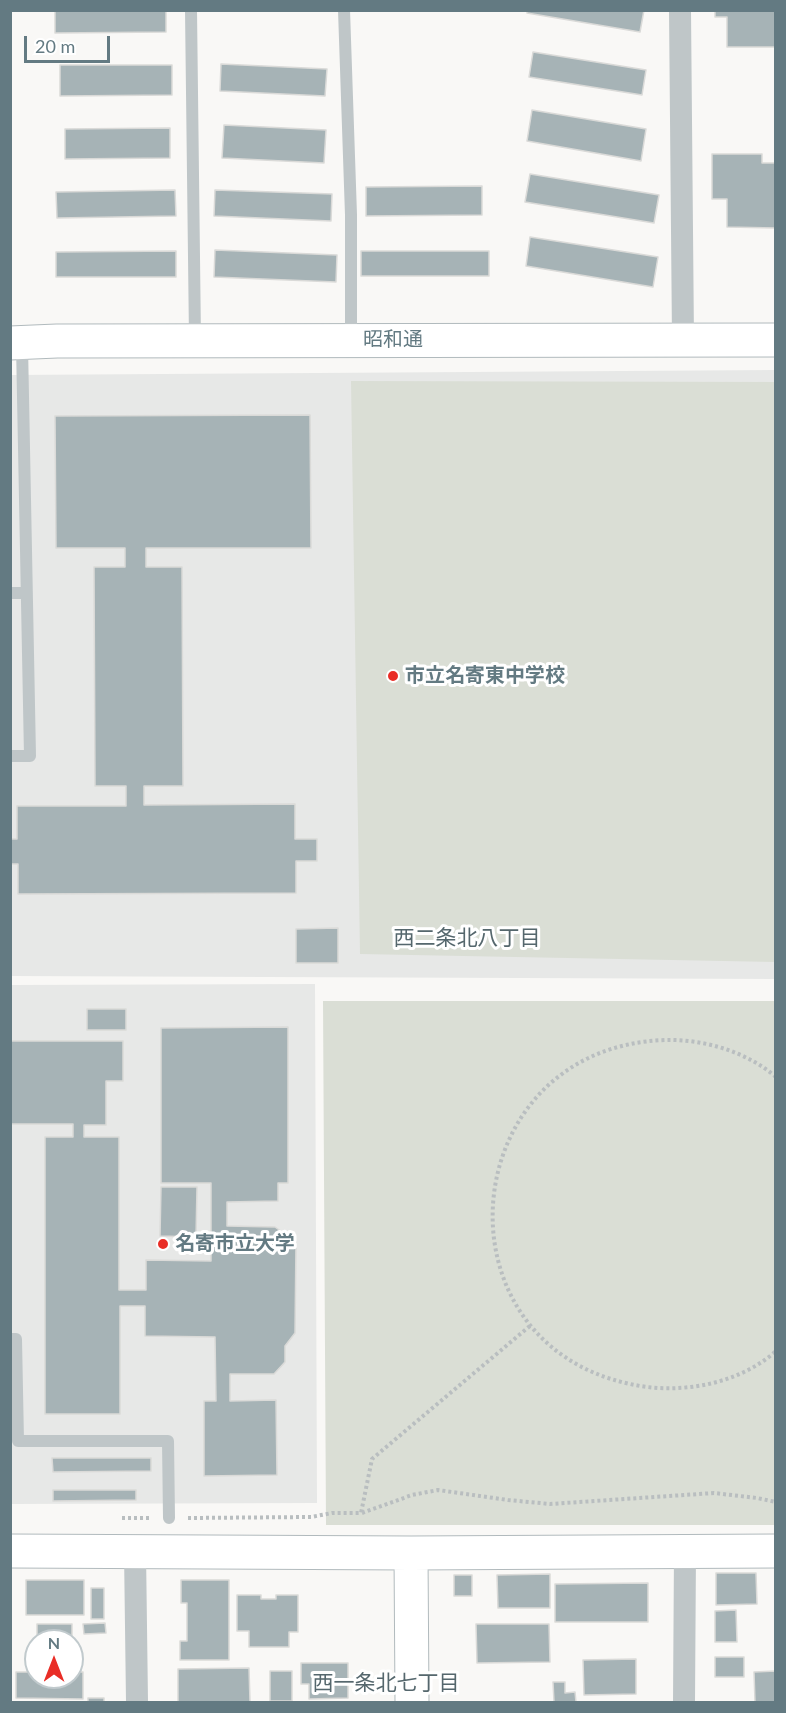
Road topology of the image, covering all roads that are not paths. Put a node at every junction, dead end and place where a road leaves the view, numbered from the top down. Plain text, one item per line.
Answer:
1 (190, 10) edge
2 (344, 10) edge
3 (680, 10) edge
4 (351, 340) junction
5 (683, 340) junction
6 (776, 340) edge
7 (195, 341) junction
8 (16, 343) edge
9 (10, 593) edge
10 (26, 593) junction
11 (10, 756) edge
12 (10, 1339) edge
13 (170, 1518) road end
14 (10, 1551) edge
15 (135, 1551) junction
16 (685, 1551) junction
17 (776, 1551) edge
18 (411, 1553) junction
19 (137, 1702) edge
20 (412, 1702) edge
21 (684, 1702) edge

1 - 7 lane
2 - 4 lane
3 - 5 street
4 - 5 street, 昭和通
4 - 7 street, 昭和通
5 - 6 street, 昭和通
7 - 8 street, 昭和通
8 - 10 lane
9 - 10 lane
10 - 11 lane
12 - 13 lane
14 - 15 street
15 - 18 street
15 - 19 street
16 - 17 street
16 - 18 street
16 - 21 street
18 - 20 street

